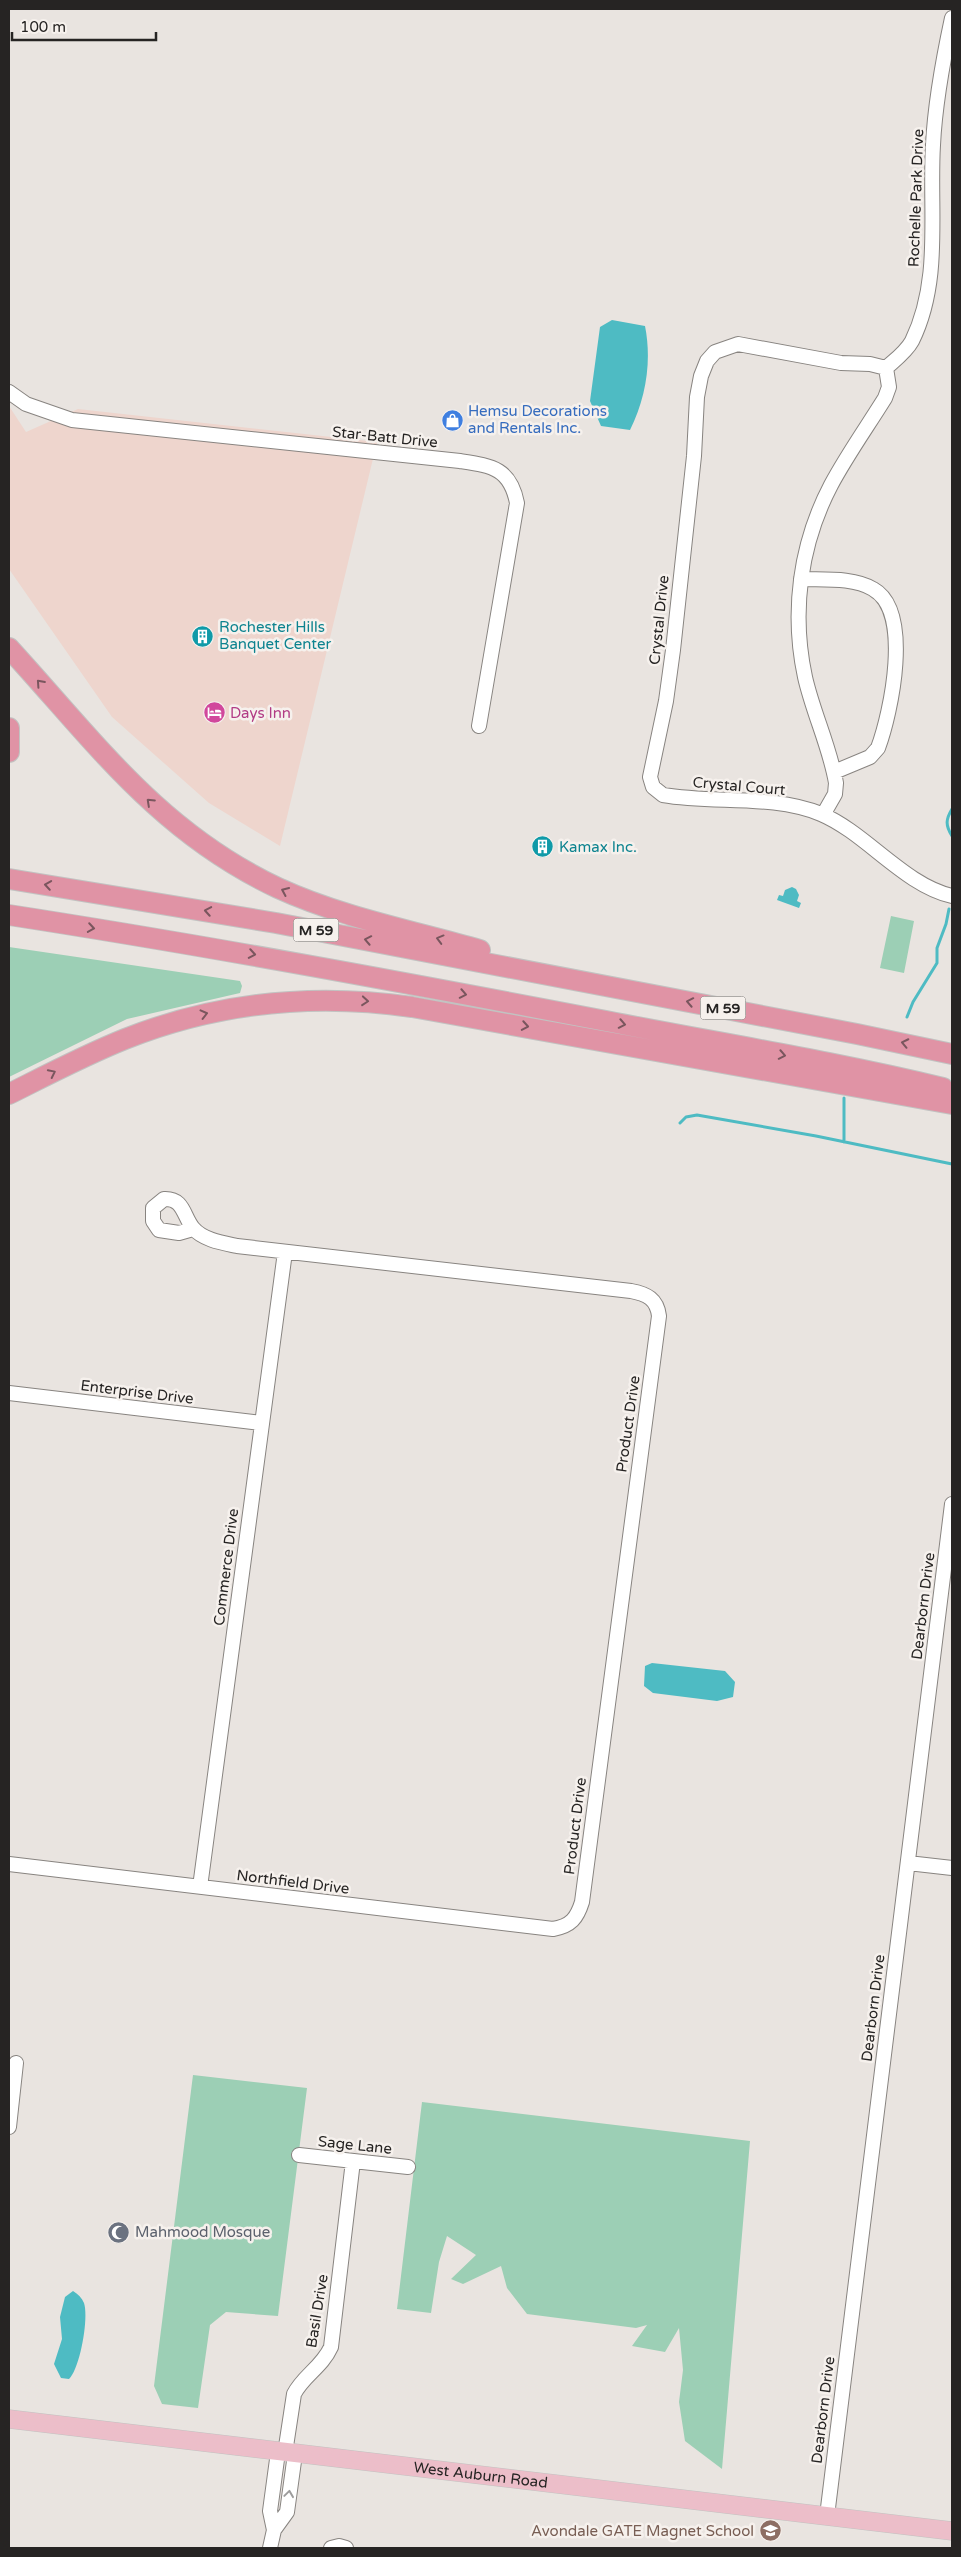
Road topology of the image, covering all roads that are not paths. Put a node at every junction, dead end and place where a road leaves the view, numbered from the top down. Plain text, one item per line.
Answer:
1 (952, 18) edge
2 (886, 368) junction
3 (9, 392) edge
4 (801, 579) junction
5 (9, 648) edge
6 (479, 726) dead end
7 (9, 728) edge
8 (9, 752) edge
9 (834, 772) junction
10 (653, 787) joint
11 (823, 815) junction
12 (9, 879) edge
13 (952, 896) edge
14 (9, 915) edge
15 (622, 989) junction
16 (952, 1054) edge
17 (952, 1091) edge
18 (9, 1094) edge
19 (952, 1104) edge
20 (193, 1229) dead end
21 (284, 1252) junction
22 (9, 1393) edge
23 (261, 1423) junction
24 (952, 1504) edge
25 (908, 1863) junction
26 (9, 1864) edge
27 (952, 1868) edge
28 (200, 1887) junction
29 (572, 1922) joint
30 (16, 2063) dead end
31 (9, 2127) edge
32 (299, 2155) dead end
33 (353, 2162) junction
34 (408, 2167) dead end
35 (9, 2419) edge
36 (286, 2453) junction
37 (827, 2516) junction
38 (952, 2529) edge
39 (270, 2548) edge
40 (331, 2548) edge
41 (346, 2548) edge

1 - 2 street, Rochelle Park Drive
2 - 4 street
2 - 10 street, Crystal Drive
3 - 6 street, Star-Batt Drive
4 - 9 street
4 - 9 street
15 -> 5 highway
7 - 8 highway
9 - 11 street
10 - 11 street, Crystal Court
11 - 13 street
15 -> 12 highway, M 59
14 -> 17 highway, M 59
16 -> 15 highway, M 59
18 -> 19 highway
20 - 21 street, Product Drive
21 - 23 street, Commerce Drive
21 - 29 street, Product Drive
22 - 23 street, Enterprise Drive
23 - 28 street, Commerce Drive
24 - 25 street, Dearborn Drive
25 - 27 street
25 - 37 street, Dearborn Drive
26 - 28 street, Northfield Drive
28 - 29 street, Northfield Drive
30 - 31 street
32 - 33 street, Sage Lane
33 - 34 street, Sage Lane
33 - 36 street, Basil Drive
35 - 36 main road, West Auburn Road
36 - 37 main road, West Auburn Road
36 - 39 street, Basil Drive
37 - 38 main road, West Auburn Road
40 - 41 street

